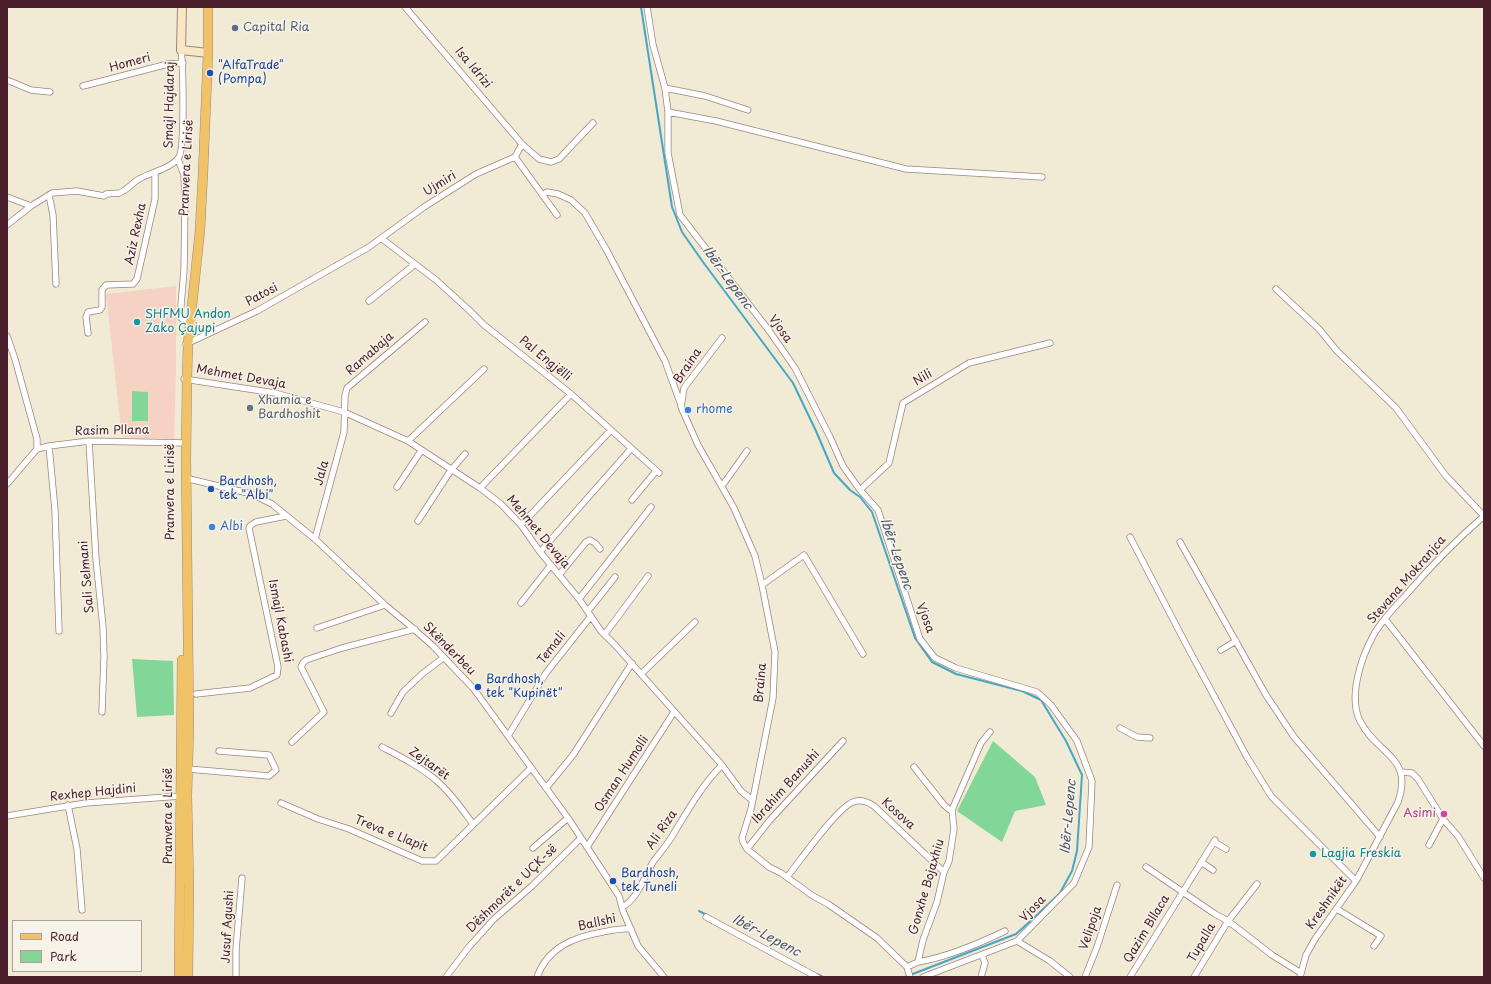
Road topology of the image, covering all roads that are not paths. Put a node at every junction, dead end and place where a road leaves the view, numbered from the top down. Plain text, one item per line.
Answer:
1 (182, 7) edge
2 (204, 7) edge
3 (208, 7) edge
4 (406, 7) edge
5 (647, 7) edge
6 (181, 50) junction
7 (206, 53) junction
8 (183, 63) junction
9 (7, 80) edge
10 (83, 86) dead end
11 (665, 88) junction
12 (50, 92) dead end
13 (748, 110) dead end
14 (668, 112) junction
15 (593, 123) dead end
16 (522, 144) junction
17 (515, 156) junction
18 (178, 159) junction
19 (154, 172) junction
20 (1042, 177) dead end
21 (49, 195) junction
22 (542, 195) junction
23 (7, 197) edge
24 (31, 206) junction
25 (557, 214) dead end
26 (7, 225) edge
27 (381, 238) junction
28 (414, 265) junction
29 (56, 284) dead end
30 (1276, 289) dead end
31 (369, 301) dead end
32 (425, 322) dead end
33 (187, 323) junction
34 (88, 333) dead end
35 (7, 336) edge
36 (722, 338) dead end
37 (1050, 343) dead end
38 (187, 344) junction
39 (484, 370) dead end
40 (185, 379) junction
41 (571, 394) junction
42 (681, 408) junction
43 (344, 412) junction
44 (611, 430) junction
45 (89, 441) junction
46 (408, 441) junction
47 (184, 443) junction
48 (48, 446) junction
49 (37, 449) junction
50 (421, 451) junction
51 (629, 451) dead end
52 (747, 451) dead end
53 (465, 454) dead end
54 (451, 470) junction
55 (185, 478) junction
56 (7, 484) edge
57 (722, 486) junction
58 (396, 487) dead end
59 (480, 488) junction
60 (860, 490) junction
61 (632, 500) dead end
62 (651, 506) dead end
63 (286, 516) junction
64 (1484, 516) edge
65 (418, 521) dead end
66 (520, 525) junction
67 (1130, 537) dead end
68 (315, 539) junction
69 (1180, 542) dead end
70 (600, 549) dead end
71 (540, 552) junction
72 (551, 565) junction
73 (559, 575) junction
74 (648, 576) dead end
75 (615, 577) dead end
76 (762, 585) junction
77 (579, 599) junction
78 (522, 604) dead end
79 (386, 605) junction
80 (589, 614) junction
81 (1385, 619) junction
82 (694, 622) dead end
83 (317, 628) dead end
84 (415, 630) junction
85 (59, 631) dead end
86 (605, 634) junction
87 (1236, 641) junction
88 (1220, 650) dead end
89 (863, 654) dead end
90 (443, 658) junction
91 (632, 663) junction
92 (641, 674) junction
93 (196, 694) dead end
94 (102, 712) dead end
95 (674, 712) junction
96 (391, 713) dead end
97 (1120, 728) dead end
98 (990, 732) dead end
99 (508, 736) junction
100 (1150, 738) dead end
101 (843, 741) dead end
102 (292, 742) dead end
103 (1484, 746) edge
104 (382, 747) dead end
105 (219, 752) dead end
106 (722, 765) junction
107 (914, 767) dead end
108 (188, 769) junction
109 (530, 769) junction
110 (1402, 772) junction
111 (546, 788) junction
112 (181, 796) junction
113 (752, 800) junction
114 (281, 803) dead end
115 (68, 805) junction
116 (952, 810) junction
117 (7, 816) edge
118 (568, 818) junction
119 (1444, 819) junction
120 (473, 824) junction
121 (1380, 837) junction
122 (581, 838) junction
123 (1429, 845) dead end
124 (587, 847) junction
125 (533, 848) dead end
126 (747, 849) junction
127 (1226, 849) dead end
128 (1201, 862) junction
129 (1146, 867) dead end
130 (1213, 870) dead end
131 (944, 872) junction
132 (787, 877) junction
133 (242, 878) dead end
134 (1484, 878) edge
135 (1356, 881) junction
136 (1257, 884) dead end
137 (1117, 885) dead end
138 (1182, 892) junction
139 (623, 909) junction
140 (1337, 909) junction
141 (82, 910) dead end
142 (706, 917) dead end
143 (1228, 921) junction
144 (630, 927) junction
145 (1368, 928) junction
146 (1005, 931) dead end
147 (1364, 934) dead end
148 (1017, 941) junction
149 (1374, 946) dead end
150 (982, 955) junction
151 (918, 962) junction
152 (908, 972) edge
153 (807, 974) edge
154 (1300, 975) edge
155 (660, 976) edge
156 (179, 977) edge
157 (188, 977) edge
158 (236, 977) edge
159 (446, 977) edge
160 (537, 977) edge
161 (817, 977) edge
162 (923, 977) edge
163 (981, 977) edge
164 (1070, 977) edge
165 (1085, 977) edge
166 (1130, 977) edge
167 (1194, 977) edge

1 - 6 street
2 - 7 main road, Pranvera e Lirisë
3 - 7 main road, Pranvera e Lirisë
4 - 16 street, Isa Idrizi
5 - 11 street, Vjosa
6 - 7 street
6 - 8 street, Smajl Hajdaraj
7 - 33 main road, Pranvera e Lirisë
7 - 38 main road, Pranvera e Lirisë
8 - 10 street, Homeri
8 - 18 street, Smajl Hajdaraj
9 - 12 street
11 - 13 street
11 - 14 street, Vjosa
14 - 20 street
14 - 60 street, Vjosa
15 - 16 street
16 - 17 street
17 - 22 street
17 - 27 street, Ujmiri
18 - 19 street, Smajl Hajdaraj
18 - 33 street
19 - 21 street, Smajl Hajdaraj
19 - 34 street, Aziz Rexha
21 - 24 street, Smajl Hajdaraj
21 - 29 street
22 - 25 street
22 - 42 street
23 - 24 street
24 - 26 street, Smajl Hajdaraj
27 - 28 street, Pal Engjëlli
27 - 38 street, Patosi
28 - 31 street
28 - 41 street, Pal Engjëlli
30 - 64 street
32 - 43 street, Ramabaja
33 - 38 main road, Pranvera e Lirisë
35 - 49 street
36 - 42 street, Braina
37 - 60 street, Nili
38 - 40 main road, Pranvera e Lirisë
39 - 46 street
40 - 43 street, Mehmet Devaja
40 - 47 main road, Pranvera e Lirisë
41 - 44 street, Pal Engjëlli
41 - 59 street
42 - 57 street, Braina
43 - 46 street, Mehmet Devaja
43 - 68 street, Jala
44 - 61 street, Pal Engjëlli
44 - 66 street
45 - 47 street, Rasim Pllana
45 - 48 street, Rasim Pllana
45 - 94 street, Sali Selmani
46 - 50 street, Mehmet Devaja
47 - 55 main road, Pranvera e Lirisë
48 - 49 street, Rasim Pllana
48 - 85 street
49 - 56 street
50 - 54 street, Mehmet Devaja
50 - 58 street
51 - 71 street
52 - 57 street
53 - 54 street
54 - 59 street, Mehmet Devaja
54 - 65 street
55 - 63 street, Skënderbeu
55 - 108 main road, Pranvera e Lirisë
55 - 112 main road, Pranvera e Lirisë
57 - 76 street, Braina
59 - 66 street, Mehmet Devaja
60 - 148 street, Vjosa
62 - 77 street
63 - 68 street, Skënderbeu
63 - 93 street, Ismajl Kabashi
64 - 81 street, Stevana Mokranjca
66 - 71 street, Mehmet Devaja
67 - 135 street
68 - 79 street, Skënderbeu
69 - 87 street
70 - 73 street
71 - 72 street, Mehmet Devaja
72 - 73 street, Mehmet Devaja
72 - 78 street
73 - 77 street, Mehmet Devaja
74 - 86 street
75 - 80 street, Temali
76 - 89 street
76 - 113 street, Braina
77 - 80 street, Mehmet Devaja
79 - 83 street
79 - 84 street, Skënderbeu
80 - 86 street, Mehmet Devaja
80 - 99 street, Temali
81 - 103 street
81 - 110 street, Stevana Mokranjca
82 - 92 street
84 - 90 street, Skënderbeu
84 - 102 street
86 - 91 street, Mehmet Devaja
87 - 88 street
87 - 121 street
90 - 96 street
90 - 99 street, Skënderbeu
91 - 92 street, Mehmet Devaja
91 - 111 street
92 - 95 street, Mehmet Devaja
95 - 106 street, Mehmet Devaja
95 - 124 street, Osman Humolli
97 - 100 street
98 - 116 street, Gonxhe Bojaxhiu
99 - 109 street, Skënderbeu
101 - 126 street, Ibrahim Banushi
104 - 120 street, Zejtarët
105 - 108 street, Pranvera e Lirisë
106 - 113 street, Mehmet Devaja
106 - 139 street, Ali Riza
107 - 116 street
108 - 157 main road, Pranvera e Lirisë
109 - 111 street, Skënderbeu
109 - 120 street, Treva e Llapit
110 - 119 street
110 - 121 street, Kreshnikët
111 - 118 street, Skënderbeu
112 - 115 street, Rexhep Hajdini
112 - 156 main road, Pranvera e Lirisë
113 - 126 street, Braina
114 - 120 street, Treva e Llapit
115 - 117 street, Rexhep Hajdini
115 - 141 street
116 - 131 street, Gonxhe Bojaxhiu
118 - 122 street, Skënderbeu
118 - 125 street
119 - 123 street
119 - 134 street
121 - 135 street, Kreshnikët
122 - 124 street, Skënderbeu
122 - 159 street, Dëshmorët e UÇK-së
124 - 139 street, Skënderbeu
126 - 132 street
127 - 128 street, Qazim Bllaca
128 - 130 street
128 - 138 street, Qazim Bllaca
129 - 138 street, Qazim Bllaca
131 - 132 street, Kosova
131 - 151 street, Gonxhe Bojaxhiu
132 - 152 street
133 - 158 street, Jusuf Agushi
135 - 140 street, Kreshnikët
136 - 143 street
137 - 165 street, Velipoja
138 - 143 street, Qazim Bllaca
138 - 166 street, Qazim Bllaca
139 - 144 street, Skënderbeu
140 - 145 street
140 - 154 street, Kreshnikët
142 - 153 street
143 - 154 street, Qazim Bllaca
143 - 167 street, Tupalla
144 - 155 street, Skënderbeu
144 - 160 street, Ballshi
145 - 147 street
145 - 149 street
146 - 151 street
148 - 150 street, Vjosa
148 - 164 street
150 - 162 street, Vjosa
150 - 163 street
151 - 152 street
153 - 161 street

